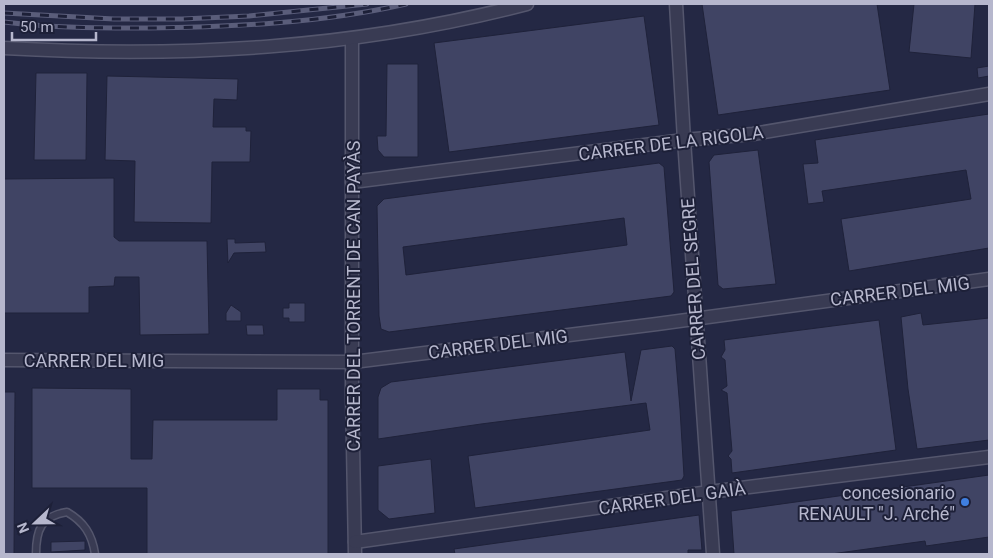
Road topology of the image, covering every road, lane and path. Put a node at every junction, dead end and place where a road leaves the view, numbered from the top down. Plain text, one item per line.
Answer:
1 (527, 4) edge
2 (676, 4) edge
3 (352, 39) junction
4 (4, 48) edge
5 (989, 94) edge
6 (684, 140) junction
7 (352, 182) junction
8 (989, 279) edge
9 (696, 317) junction
10 (4, 360) edge
11 (352, 362) junction
12 (989, 457) edge
13 (709, 492) junction
14 (355, 548) edge
15 (36, 554) edge
16 (95, 554) edge
17 (713, 554) edge

1 - 3 street
2 - 6 street, CARRER DEL SEGRE
3 - 4 street
3 - 7 street, CARRER DEL TORRENT DE CAN PAYÀS
5 - 6 street, CARRER DE LA RIGOLA
6 - 7 street, CARRER DE LA RIGOLA
6 - 9 street, CARRER DEL SEGRE
7 - 11 street, CARRER DEL TORRENT DE CAN PAYÀS
8 - 9 street, CARRER DEL MIG
9 - 11 street, CARRER DEL MIG
9 - 13 street, CARRER DEL SEGRE
10 - 11 street, CARRER DEL MIG
11 - 14 street, CARRER DEL TORRENT DE CAN PAYÀS
12 - 13 street, CARRER DEL GAIÀ
13 - 14 street, CARRER DEL GAIÀ
13 - 17 street, CARRER DEL SEGRE
15 - 16 lane

